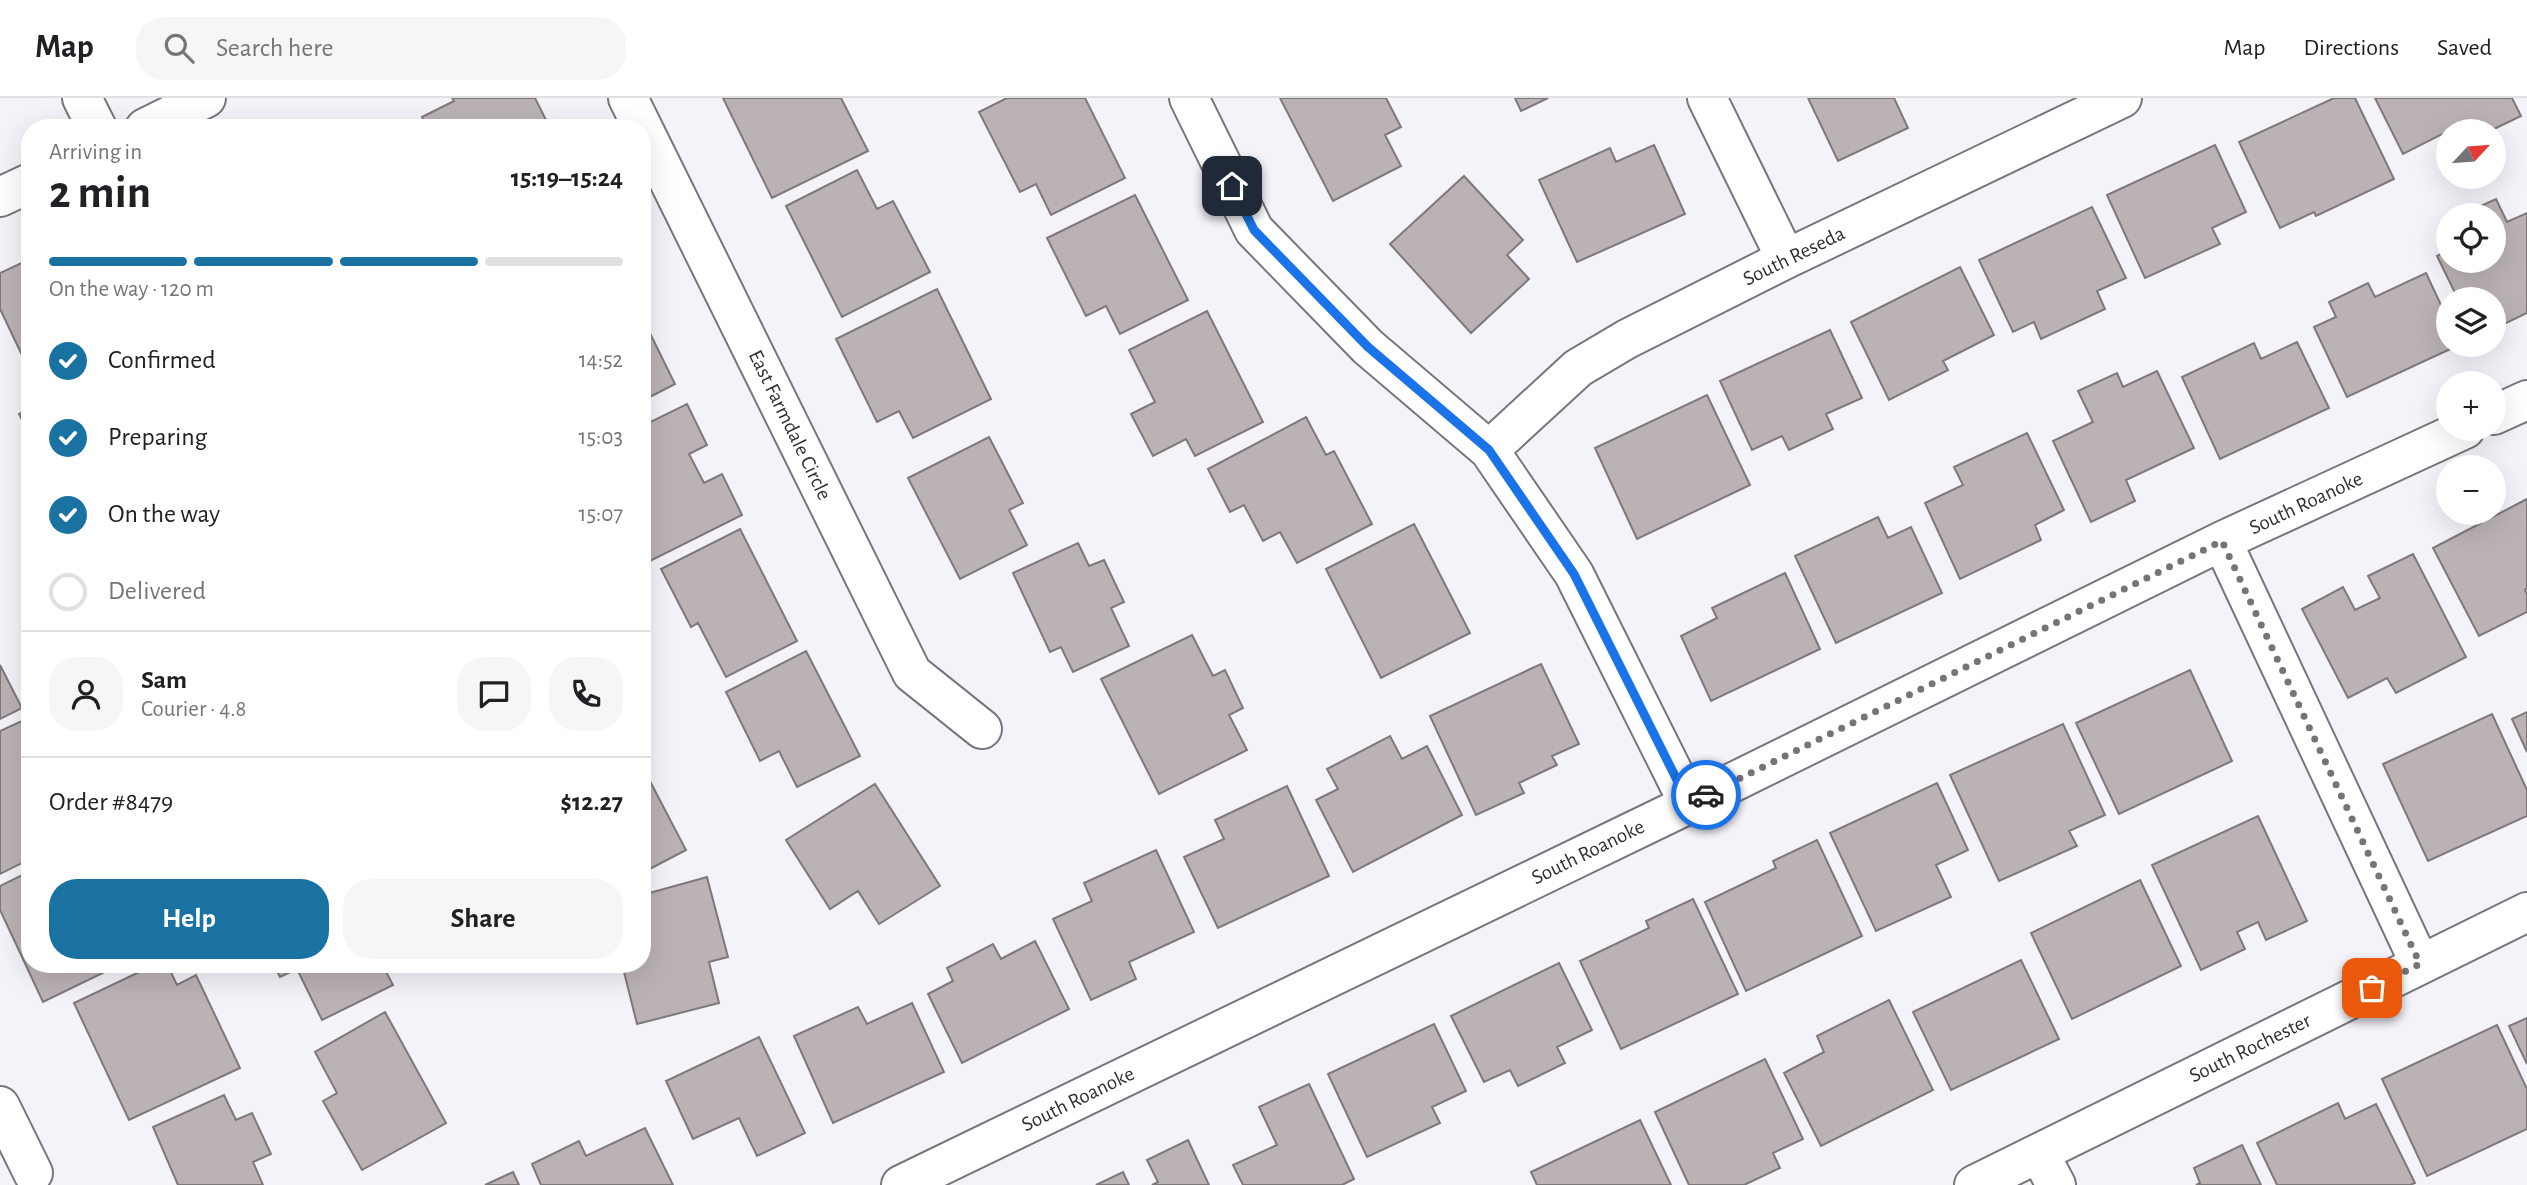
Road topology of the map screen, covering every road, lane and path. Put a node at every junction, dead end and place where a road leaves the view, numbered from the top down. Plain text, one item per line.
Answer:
1 (82, 98) edge
2 (206, 98) edge
3 (628, 98) edge
4 (1189, 98) edge
5 (1707, 98) edge
6 (2122, 98) edge
7 (92, 119) edge
8 (163, 119) edge
9 (638, 119) edge
10 (651, 145) edge
11 (21, 187) edge
12 (0, 197) edge
13 (1786, 259) junction
14 (2527, 400) edge
15 (2506, 410) edge
16 (2439, 441) edge
17 (1489, 450) junction
18 (2222, 541) junction
19 (982, 729) dead end
20 (1689, 804) junction
21 (2527, 912) edge
22 (2420, 964) junction
23 (0, 1106) edge
24 (2047, 1169) edge
25 (33, 1173) dead end
26 (901, 1185) edge
27 (1974, 1185) edge

1 - 7 street
2 - 8 street
3 - 9 street, East Farmdale Circle
4 - 17 street
5 - 13 street
6 - 13 street, South Reseda
10 - 19 street, East Farmdale Circle
11 - 12 street
13 - 17 street, South Reseda
14 - 15 street
16 - 18 street, South Roanoke
17 - 20 street
18 - 20 street, South Roanoke
18 - 22 street
20 - 26 street, South Roanoke
21 - 22 street, South Rochester
22 - 24 street, South Rochester
23 - 25 street
24 - 27 street, South Rochester

